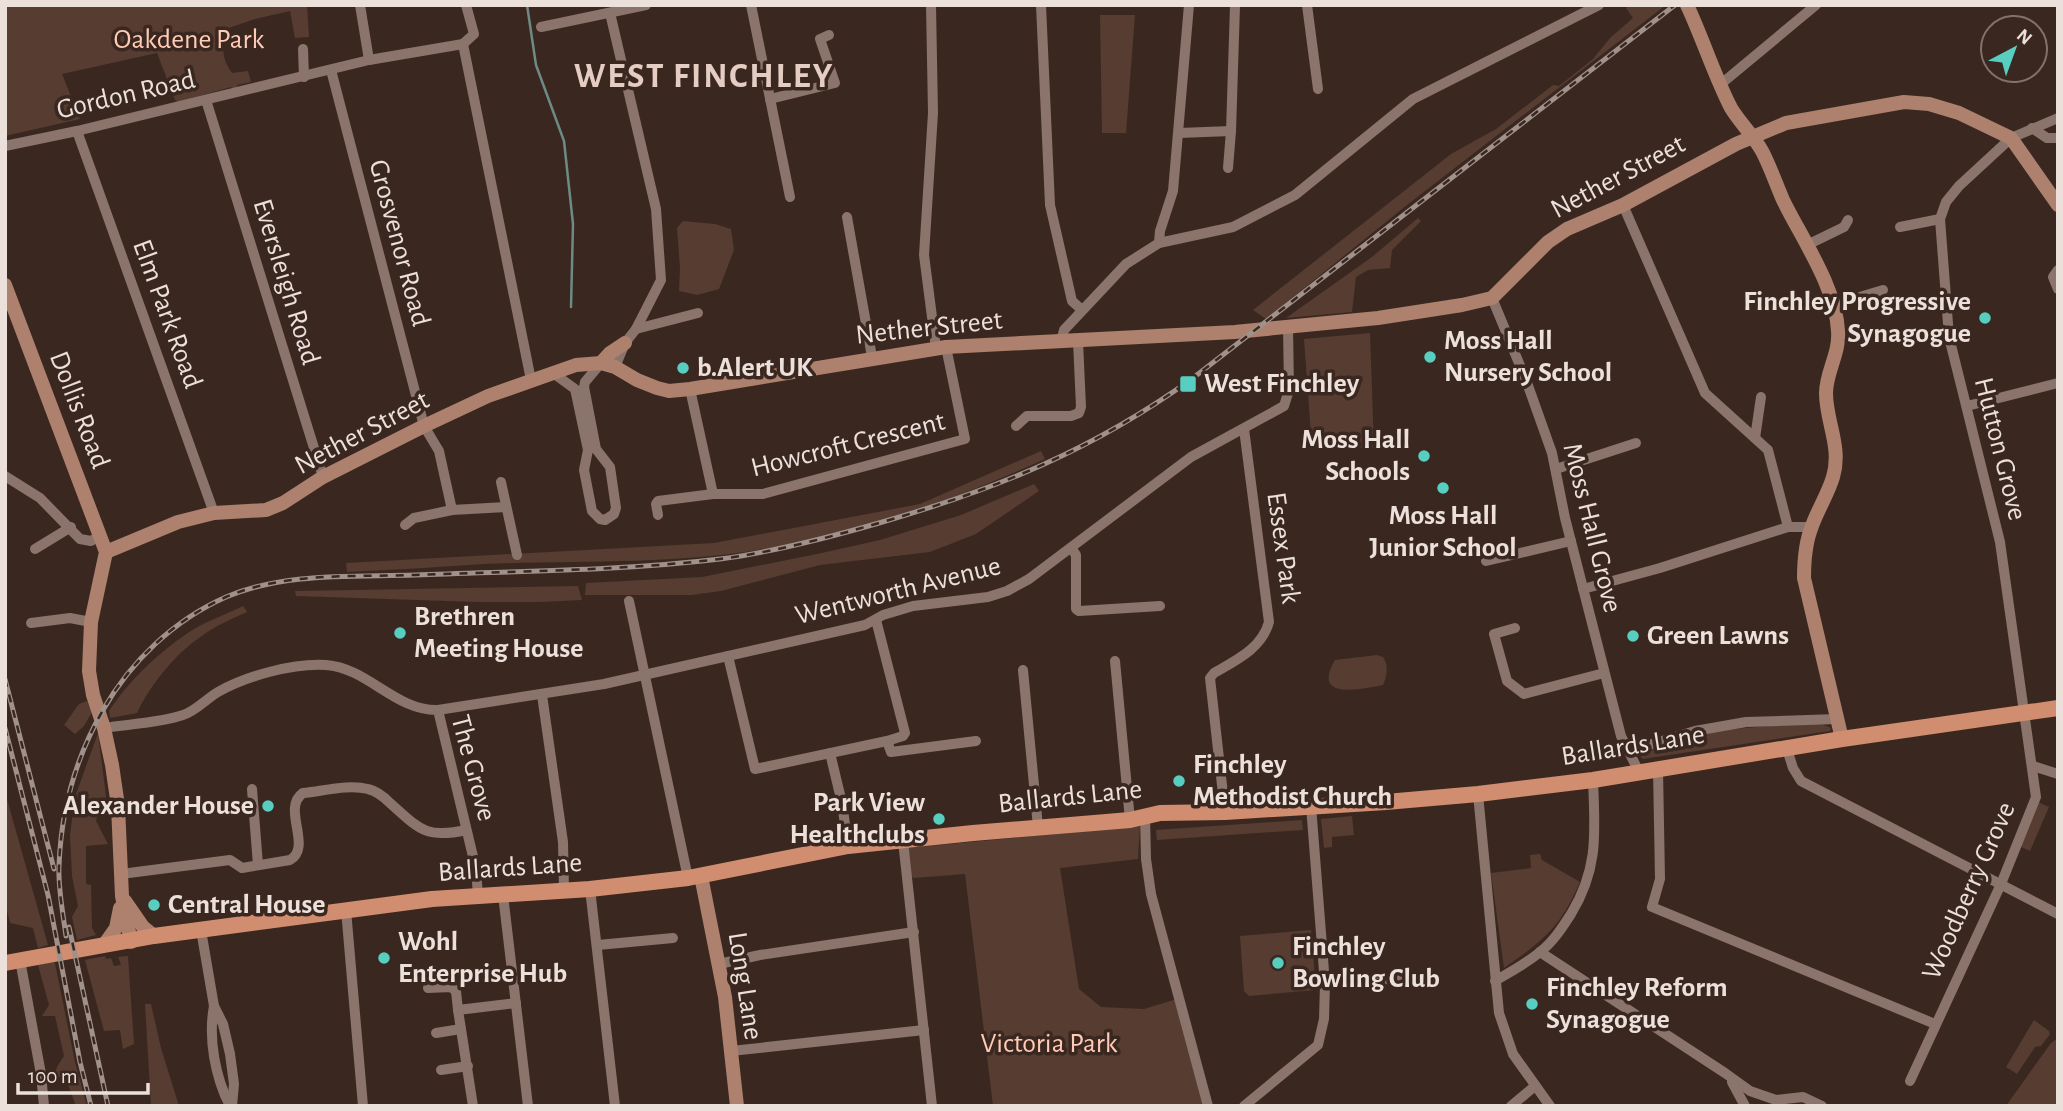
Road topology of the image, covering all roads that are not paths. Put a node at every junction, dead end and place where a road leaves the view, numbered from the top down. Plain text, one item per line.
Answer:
1 (360, 5) edge
2 (466, 5) edge
3 (646, 5) edge
4 (751, 5) edge
5 (931, 5) edge
6 (1041, 5) edge
7 (1189, 5) edge
8 (1307, 5) edge
9 (1598, 5) edge
10 (1688, 5) edge
11 (1816, 5) edge
12 (1235, 6) edge
13 (610, 12) junction
14 (541, 27) dead end
15 (829, 35) dead end
16 (463, 44) junction
17 (303, 49) dead end
18 (369, 60) junction
19 (331, 70) junction
20 (304, 77) junction
21 (1721, 84) junction
22 (1318, 89) dead end
23 (771, 99) junction
24 (206, 100) junction
25 (2058, 118) edge
26 (2032, 128) junction
27 (77, 131) junction
28 (1231, 131) junction
29 (1180, 133) junction
30 (1751, 137) junction
31 (2011, 138) junction
32 (2058, 138) edge
33 (5, 146) edge
34 (1227, 168) dead end
35 (790, 197) dead end
36 (1623, 205) junction
37 (2058, 205) edge
38 (847, 217) dead end
39 (1940, 219) junction
40 (1848, 220) dead end
41 (1900, 227) dead end
42 (1159, 243) junction
43 (1807, 244) junction
44 (2058, 270) edge
45 (5, 285) edge
46 (2058, 289) edge
47 (1883, 290) dead end
48 (1492, 298) junction
49 (1833, 305) junction
50 (1082, 310) junction
51 (698, 313) dead end
52 (1284, 327) junction
53 (636, 329) junction
54 (1061, 341) junction
55 (1077, 341) junction
56 (625, 343) joint
57 (941, 347) junction
58 (872, 357) junction
59 (608, 365) junction
60 (553, 373) junction
61 (531, 380) junction
62 (2058, 383) edge
63 (690, 389) junction
64 (1761, 397) dead end
65 (1967, 406) junction
66 (1016, 426) dead end
67 (1244, 429) junction
68 (427, 432) junction
69 (1755, 438) junction
70 (1636, 443) dead end
71 (1556, 469) junction
72 (5, 476) edge
73 (323, 477) junction
74 (500, 482) dead end
75 (713, 494) junction
76 (506, 507) junction
77 (453, 510) junction
78 (214, 513) junction
79 (658, 515) dead end
80 (405, 526) dead end
81 (71, 527) junction
82 (1788, 527) junction
83 (1811, 527) junction
84 (101, 535) junction
85 (1571, 541) junction
86 (1071, 548) junction
87 (35, 550) dead end
88 (106, 552) junction
89 (517, 555) dead end
90 (1486, 561) dead end
91 (1583, 589) junction
92 (629, 601) dead end
93 (1160, 606) dead end
94 (876, 620) junction
95 (91, 622) junction
96 (31, 624) dead end
97 (1515, 628) dead end
98 (728, 656) junction
99 (1115, 661) dead end
100 (1023, 670) dead end
101 (1604, 673) junction
102 (645, 675) junction
103 (541, 695) junction
104 (2058, 708) edge
105 (438, 710) junction
106 (2025, 714) junction
107 (1837, 719) junction
108 (104, 728) junction
109 (1842, 739) junction
110 (887, 741) junction
111 (976, 741) dead end
112 (1787, 748) junction
113 (1629, 751) junction
114 (830, 753) junction
115 (2033, 766) junction
116 (1658, 769) junction
117 (1639, 772) junction
118 (2058, 774) edge
119 (1593, 780) junction
120 (252, 789) dead end
121 (1478, 794) junction
122 (1311, 806) junction
123 (1225, 812) junction
124 (1138, 817) junction
125 (1038, 827) junction
126 (466, 830) junction
127 (903, 841) junction
128 (848, 846) junction
129 (258, 865) junction
130 (121, 874) junction
131 (695, 877) junction
132 (2001, 884) junction
133 (590, 889) junction
134 (564, 891) junction
135 (503, 895) junction
136 (122, 896) junction
137 (478, 896) junction
138 (346, 910) junction
139 (2058, 914) edge
140 (201, 930) junction
141 (914, 932) junction
142 (154, 936) junction
143 (673, 938) dead end
144 (131, 942) junction
145 (598, 944) junction
146 (101, 946) junction
147 (1541, 952) junction
148 (13, 962) edge
149 (719, 964) junction
150 (1414, 977) dead end
151 (1496, 981) junction
152 (1325, 984) junction
153 (428, 988) dead end
154 (516, 1003) junction
155 (214, 1006) junction
156 (458, 1010) junction
157 (1935, 1024) junction
158 (461, 1029) junction
159 (924, 1030) junction
160 (436, 1033) dead end
161 (731, 1051) junction
162 (468, 1066) junction
163 (441, 1070) dead end
164 (1725, 1073) junction
165 (1910, 1081) dead end
166 (1535, 1086) junction
167 (1776, 1100) junction
168 (44, 1106) edge
169 (231, 1106) edge
170 (363, 1106) edge
171 (472, 1106) edge
172 (528, 1106) edge
173 (615, 1106) edge
174 (737, 1106) edge
175 (932, 1106) edge
176 (1208, 1106) edge
177 (1244, 1106) edge
178 (1511, 1106) edge
179 (1550, 1106) edge
180 (1745, 1106) edge
181 (1766, 1106) edge
182 (1822, 1106) edge

1 - 18 street
2 - 16 street
3 - 13 street
4 - 23 street
5 - 57 street
6 - 50 street
7 - 29 street
8 - 22 street
9 - 42 street
10 - 21 street
11 - 21 street
12 - 28 street
13 - 14 street
13 - 53 street
15 - 23 street
16 - 18 street, Gordon Road
16 - 61 street
17 - 20 street
18 - 19 street, Gordon Road
19 - 20 street, Gordon Road
19 - 68 street, Grosvenor Road
20 - 24 street, Gordon Road
21 - 30 street
23 - 35 street
24 - 27 street, Gordon Road
24 - 73 street, Eversleigh Road
25 - 26 street
26 - 31 street
26 - 32 street
27 - 33 street, Gordon Road
27 - 78 street, Elm Park Road
28 - 29 street
28 - 34 street
29 - 42 street
30 - 31 street, Nether Street
30 - 36 street, Nether Street
30 - 43 street
31 - 37 street, Nether Street
31 - 39 street
36 - 48 street, Nether Street
36 - 69 street
38 - 58 street
39 - 41 street
39 - 65 street, Hutton Grove
40 - 43 street
42 - 50 street
43 - 49 street
44 - 46 street
45 - 84 street, Dollis Road
47 - 49 street
48 - 52 street, Nether Street
48 - 71 street, Moss Hall Grove
49 - 83 street
50 - 54 street
51 - 53 street
52 - 55 street, Nether Street
52 - 67 street
53 - 56 street
54 - 55 street, Nether Street
54 - 57 street, Nether Street
55 - 66 street
56 - 59 street
57 - 58 street, Nether Street
57 - 75 street, Howcroft Crescent
58 - 63 street, Nether Street
59 - 60 street, Nether Street
59 - 60 street
59 - 63 street, Nether Street
60 - 61 street, Nether Street
61 - 68 street, Nether Street
62 - 65 street
63 - 75 street
64 - 69 street
65 - 106 street, Hutton Grove
67 - 86 street, Wentworth Avenue
67 - 123 street, Essex Park
68 - 73 street, Nether Street
68 - 77 street, Grosvenor Road
69 - 82 street
70 - 71 street
71 - 85 street, Moss Hall Grove
72 - 81 street
73 - 78 street, Nether Street
74 - 76 street
75 - 79 street
76 - 77 street
76 - 89 street
77 - 80 street
78 - 88 street, Nether Street
81 - 84 street
81 - 87 street
82 - 83 street
82 - 91 street
83 - 107 street
84 - 88 street, Dollis Road
85 - 90 street
85 - 91 street, Moss Hall Grove
86 - 93 street
86 - 94 street, Wentworth Avenue
88 - 95 street
91 - 101 street, Moss Hall Grove
92 - 102 street
94 - 98 street, Wentworth Avenue
94 - 110 street
95 - 96 street
95 - 108 street
97 - 101 street
98 - 102 street, Wentworth Avenue
98 - 114 street
99 - 124 street
100 - 125 street
101 - 113 street, Moss Hall Grove
102 - 103 street, Wentworth Avenue
102 - 131 street
103 - 105 street, Wentworth Avenue
103 - 134 street
104 - 106 main road, Ballards Lane
105 - 108 street, The Grove
105 - 126 street, The Grove
106 - 109 main road, Ballards Lane
106 - 115 street, Woodberry Grove
107 - 109 street
107 - 113 street
108 - 130 street
109 - 112 main road, Ballards Lane
110 - 111 street
110 - 114 street
112 - 116 main road, Ballards Lane
112 - 132 street
113 - 117 street, Moss Hall Grove
114 - 128 street
115 - 118 street
115 - 132 street, Woodberry Grove
116 - 117 main road, Ballards Lane
116 - 157 street
117 - 119 main road, Ballards Lane
119 - 121 main road, Ballards Lane
119 - 147 street
120 - 129 street
121 - 122 main road, Ballards Lane
121 - 151 street
122 - 123 main road, Ballards Lane
122 - 152 street
123 - 124 main road, Ballards Lane
124 - 125 main road, Ballards Lane
124 - 176 street
125 - 127 main road, Ballards Lane
126 - 129 street
126 - 137 street, The Grove
127 - 128 main road, Ballards Lane
127 - 141 street
128 - 131 main road, Ballards Lane
129 - 130 street
130 - 136 street
131 - 133 main road, Ballards Lane
131 - 149 street, Long Lane
132 - 139 street
132 - 157 street, Woodberry Grove
133 - 134 main road, Ballards Lane
133 - 145 street
134 - 135 main road, Ballards Lane
135 - 137 main road, Ballards Lane
135 - 154 street
136 - 142 street
136 - 144 street
136 - 146 street
137 - 138 main road, Ballards Lane
138 - 140 main road, Ballards Lane
138 - 170 street
140 - 142 main road, Ballards Lane
140 - 155 street
141 - 149 street
141 - 159 street
142 - 144 main road, Ballards Lane
143 - 145 street
144 - 146 main road, Ballards Lane
145 - 173 street
146 - 148 main road, Ballards Lane
147 - 151 street
147 - 164 street
148 - 168 street
149 - 161 street, Long Lane
150 - 152 street
151 - 166 street
152 - 177 street
153 - 156 street
154 - 156 street
154 - 172 street
155 - 169 street
155 - 169 street
156 - 158 street
157 - 165 street, Woodberry Grove
158 - 160 street
158 - 162 street
159 - 161 street
159 - 175 street
161 - 174 street, Long Lane
162 - 163 street
162 - 171 street
164 - 167 street
164 - 180 street
166 - 178 street
166 - 179 street
167 - 181 street
167 - 182 street

